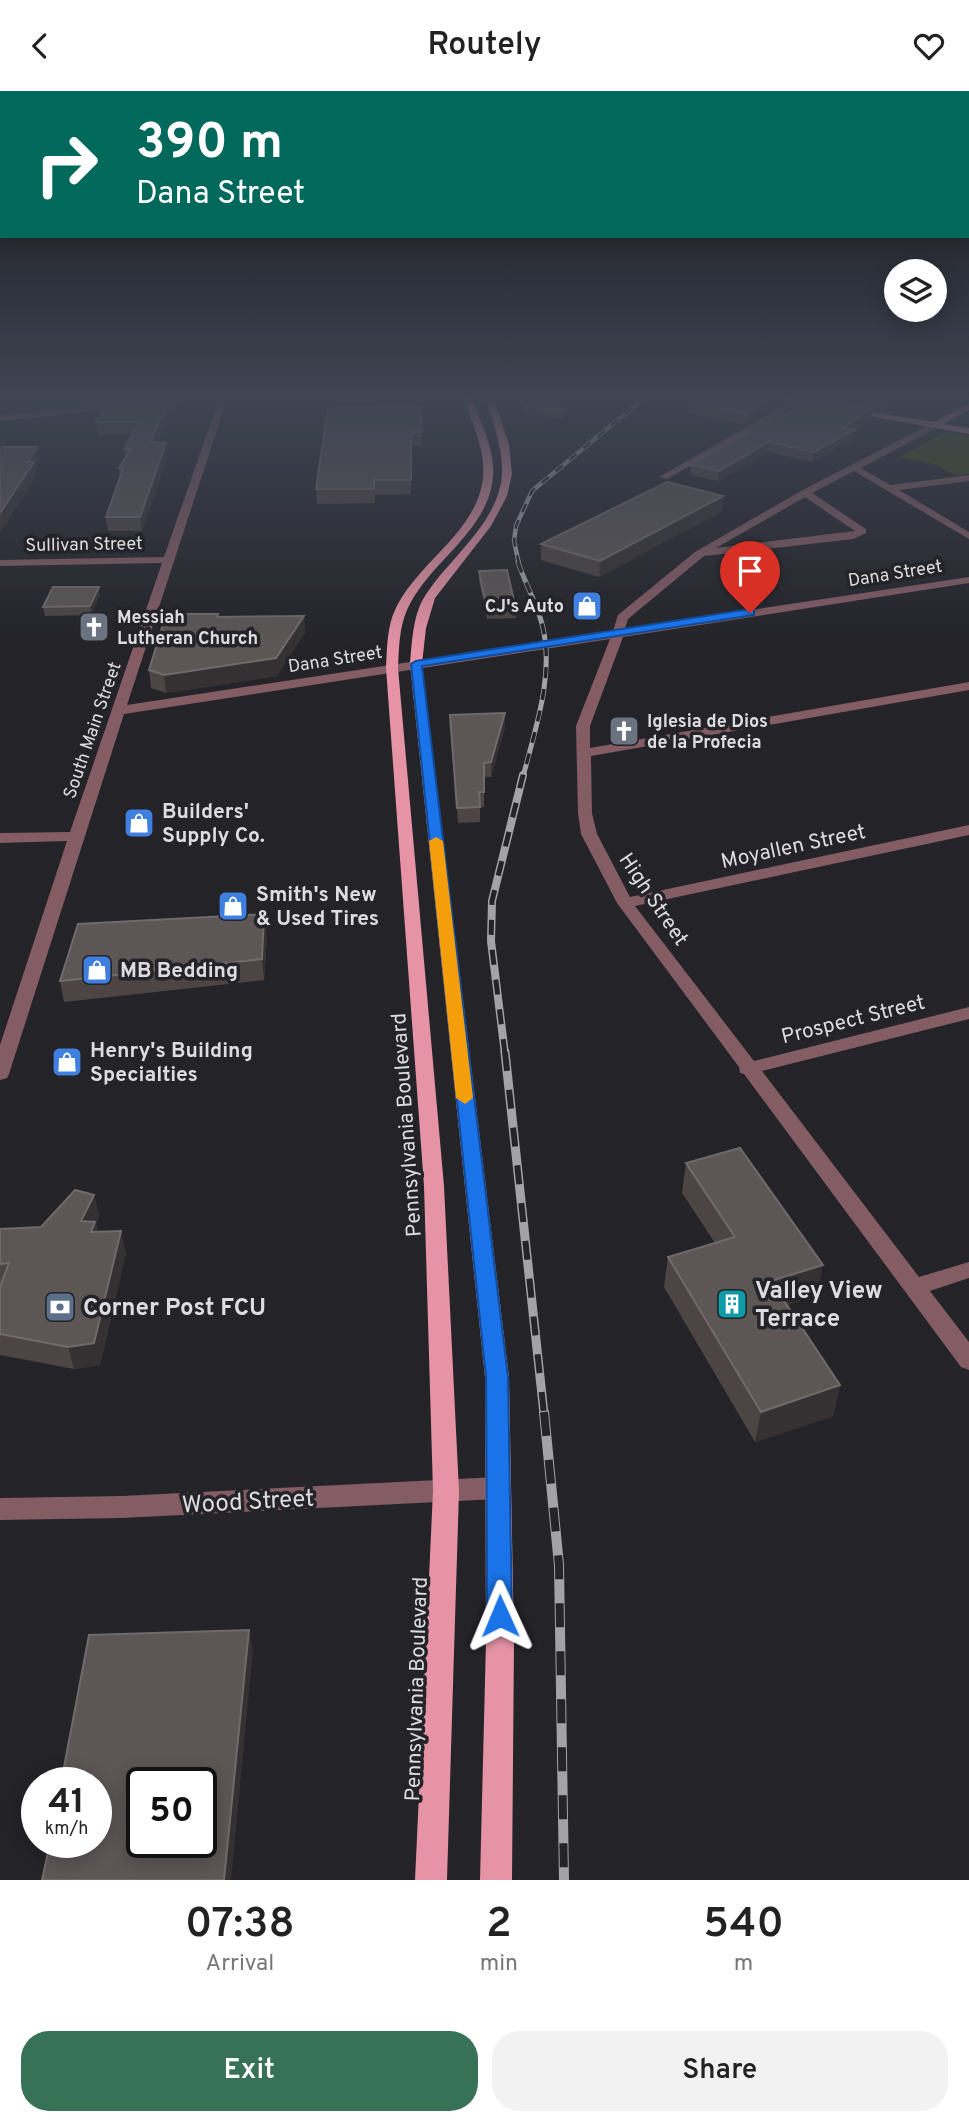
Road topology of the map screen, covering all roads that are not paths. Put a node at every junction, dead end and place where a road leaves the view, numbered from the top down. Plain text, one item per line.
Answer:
1 (195, 482) edge
2 (486, 482) edge
3 (505, 482) edge
4 (826, 482) edge
5 (880, 482) edge
6 (934, 482) edge
7 (890, 488) junction
8 (805, 493) junction
9 (969, 519) edge
10 (946, 522) junction
11 (969, 536) edge
12 (699, 554) junction
13 (169, 560) junction
14 (0, 563) edge
15 (969, 580) edge
16 (618, 632) junction
17 (416, 664) junction
18 (392, 668) junction
19 (969, 686) edge
20 (121, 709) junction
21 (585, 753) junction
22 (969, 830) edge
23 (76, 836) junction
24 (0, 838) edge
25 (625, 903) junction
26 (969, 1013) edge
27 (747, 1069) junction
28 (0, 1074) edge
29 (969, 1270) edge
30 (914, 1287) junction
31 (969, 1360) edge
32 (497, 1488) junction
33 (446, 1491) junction
34 (0, 1509) edge
35 (431, 1880) edge
36 (496, 1880) edge

1 - 13 street, South Main Street
2 - 18 main road, Pennsylvania Boulevard
3 - 17 main road
4 - 8 street, High Street
5 - 7 street
6 - 7 street
7 - 10 street
8 - 12 street, High Street
8 - 12 street
9 - 10 street
10 - 11 street
12 - 16 street, High Street
13 - 14 street, Sullivan Street
13 - 20 street, South Main Street
15 - 16 street, Dana Street
16 - 17 street, Dana Street
16 - 21 street, High Street
17 - 18 street, Dana Street
17 - 32 main road
18 - 20 street, Dana Street
18 - 33 main road, Pennsylvania Boulevard
19 - 21 street
20 - 23 street, South Main Street
21 - 25 street, High Street
22 - 25 street, Moyallen Street
23 - 24 street
23 - 28 street, South Main Street
25 - 27 street, High Street
26 - 27 street, Prospect Street
27 - 30 street, High Street
29 - 30 street
30 - 31 street, High Street
32 - 33 street, Wood Street
32 - 36 main road
33 - 34 street, Wood Street
33 - 35 main road, Pennsylvania Boulevard

